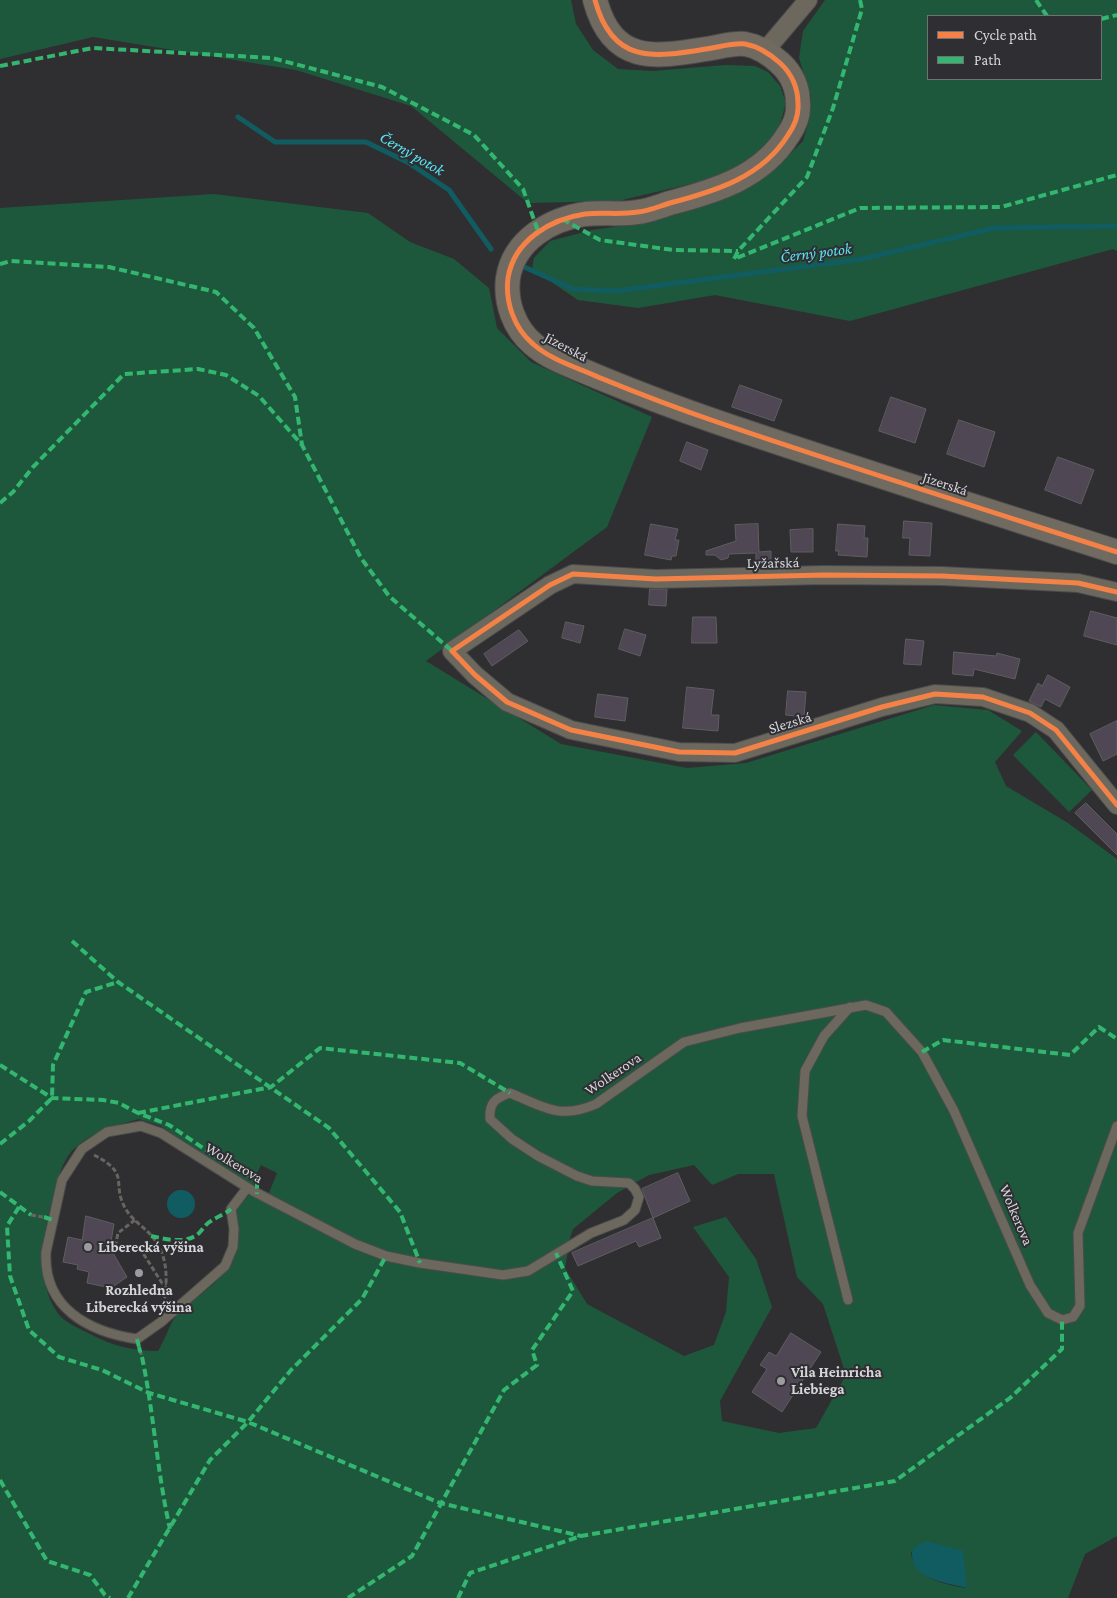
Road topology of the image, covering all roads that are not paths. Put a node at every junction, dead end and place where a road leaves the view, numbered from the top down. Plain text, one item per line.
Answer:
1 (595, 0) edge
2 (808, 0) edge
3 (764, 52) junction
4 (1117, 552) edge
5 (1117, 592) edge
6 (452, 651) joint
7 (1117, 805) edge
8 (851, 1007) junction
9 (1117, 1126) edge
10 (247, 1188) junction
11 (848, 1300) dead end

1 - 3 street, Jizerská
2 - 3 street
3 - 4 street, Jizerská
5 - 6 street, Lyžařská
6 - 7 street, Slezská
8 - 9 lane, Wolkerova
8 - 10 lane, Wolkerova
8 - 11 lane
10 - 10 lane, Wolkerova

